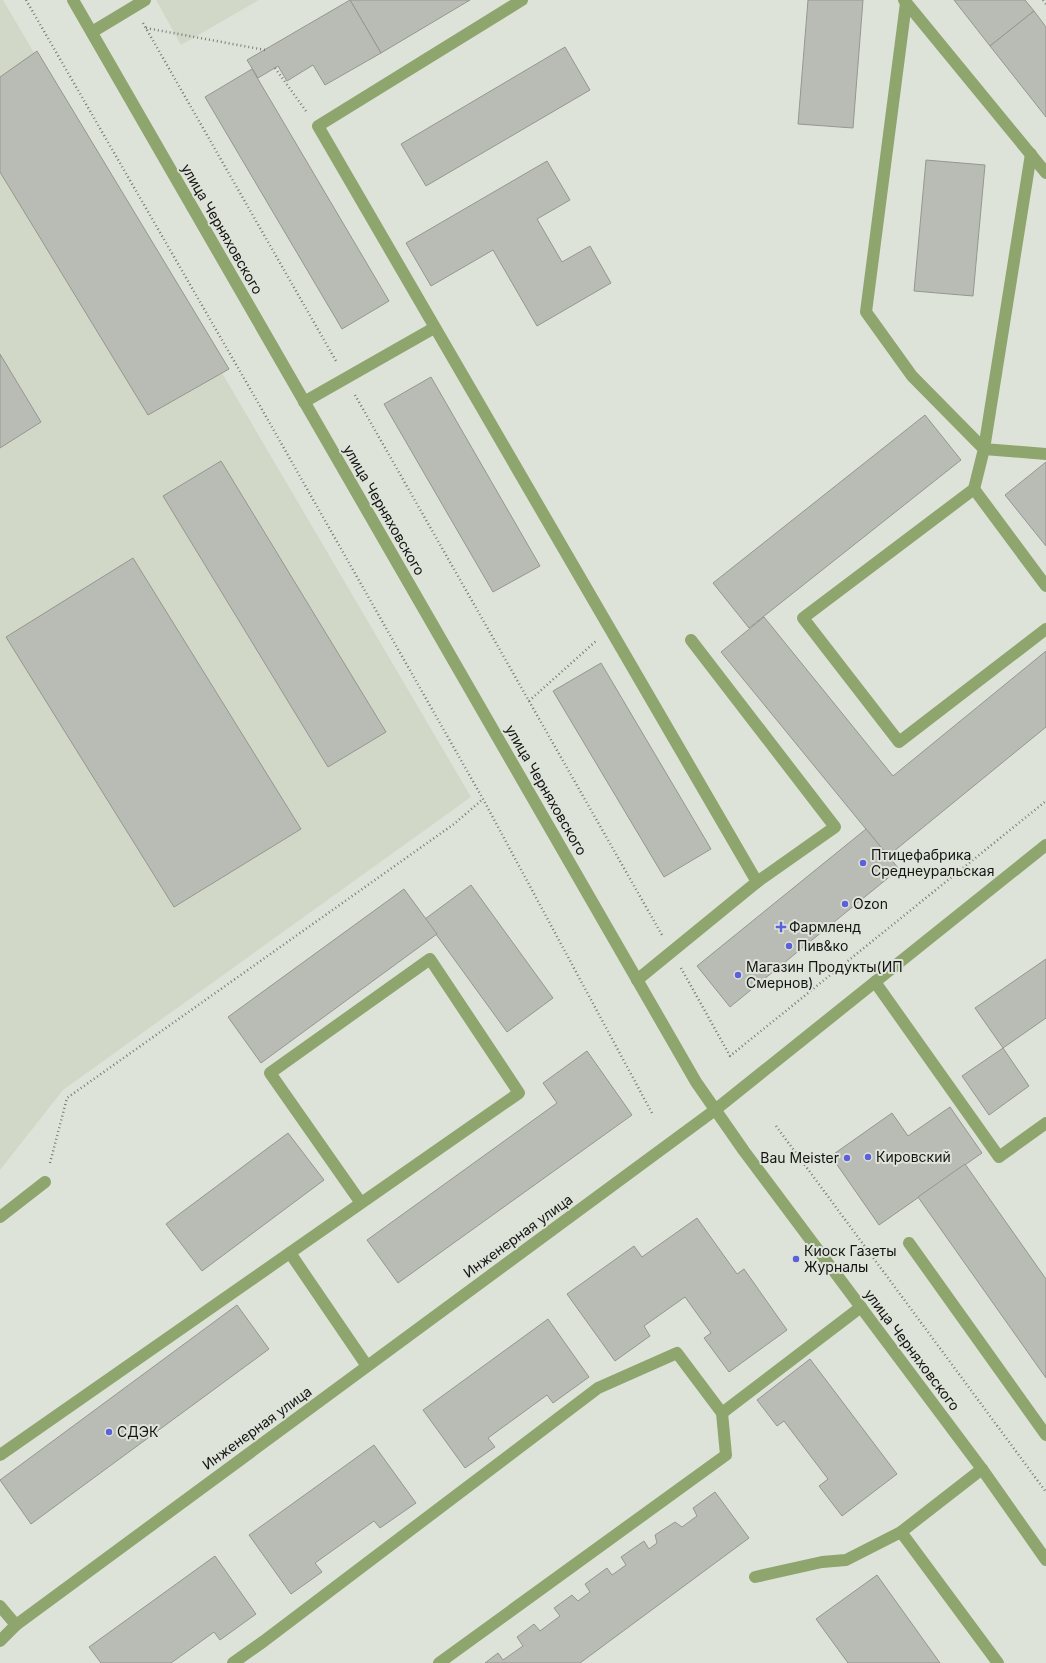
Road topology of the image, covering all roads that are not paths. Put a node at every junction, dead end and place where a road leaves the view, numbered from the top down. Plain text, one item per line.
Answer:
1 (74, 0) edge
2 (145, 0) edge
3 (522, 0) edge
4 (905, 2) edge
5 (92, 32) junction
6 (1031, 154) junction
7 (1046, 173) edge
8 (434, 328) junction
9 (304, 402) junction
10 (984, 449) junction
11 (1046, 454) edge
12 (974, 489) junction
13 (1046, 586) edge
14 (1046, 629) edge
15 (691, 640) dead end
16 (1046, 845) edge
17 (757, 882) junction
18 (637, 980) junction
19 (875, 982) junction
20 (715, 1110) junction
21 (1046, 1123) edge
22 (45, 1182) road end
23 (361, 1203) junction
24 (0, 1218) edge
25 (909, 1243) dead end
26 (290, 1252) junction
27 (861, 1306) junction
28 (367, 1366) junction
29 (722, 1413) junction
30 (1046, 1435) edge
31 (0, 1455) edge
32 (982, 1469) junction
33 (900, 1532) junction
34 (1046, 1560) edge
35 (754, 1577) dead end
36 (0, 1606) edge
37 (16, 1625) junction
38 (0, 1641) edge
39 (233, 1663) edge
40 (439, 1663) edge
41 (998, 1663) edge

1 - 5 street, улица Черняховского
2 - 5 street
3 - 8 street
4 - 6 street
4 - 10 street
5 - 9 street, улица Черняховского
6 - 7 street
6 - 10 street
8 - 9 street
8 - 17 street
9 - 18 street, улица Черняховского
10 - 11 street
10 - 12 street
12 - 13 street
12 - 14 street
15 - 17 street
16 - 19 street, Инженерная улица
17 - 18 street
18 - 20 street, улица Черняховского
19 - 20 street, Инженерная улица
19 - 21 street
20 - 27 street, улица Черняховского
20 - 28 street, Инженерная улица
22 - 24 street
23 - 23 street
23 - 26 street
25 - 30 street
26 - 28 street
26 - 31 street
27 - 29 street
27 - 32 street, улица Черняховского
28 - 37 street, Инженерная улица
29 - 39 street
29 - 40 street
32 - 33 street
32 - 34 street, улица Черняховского
33 - 35 street
33 - 41 street
36 - 37 street
37 - 38 street, Инженерная улица

